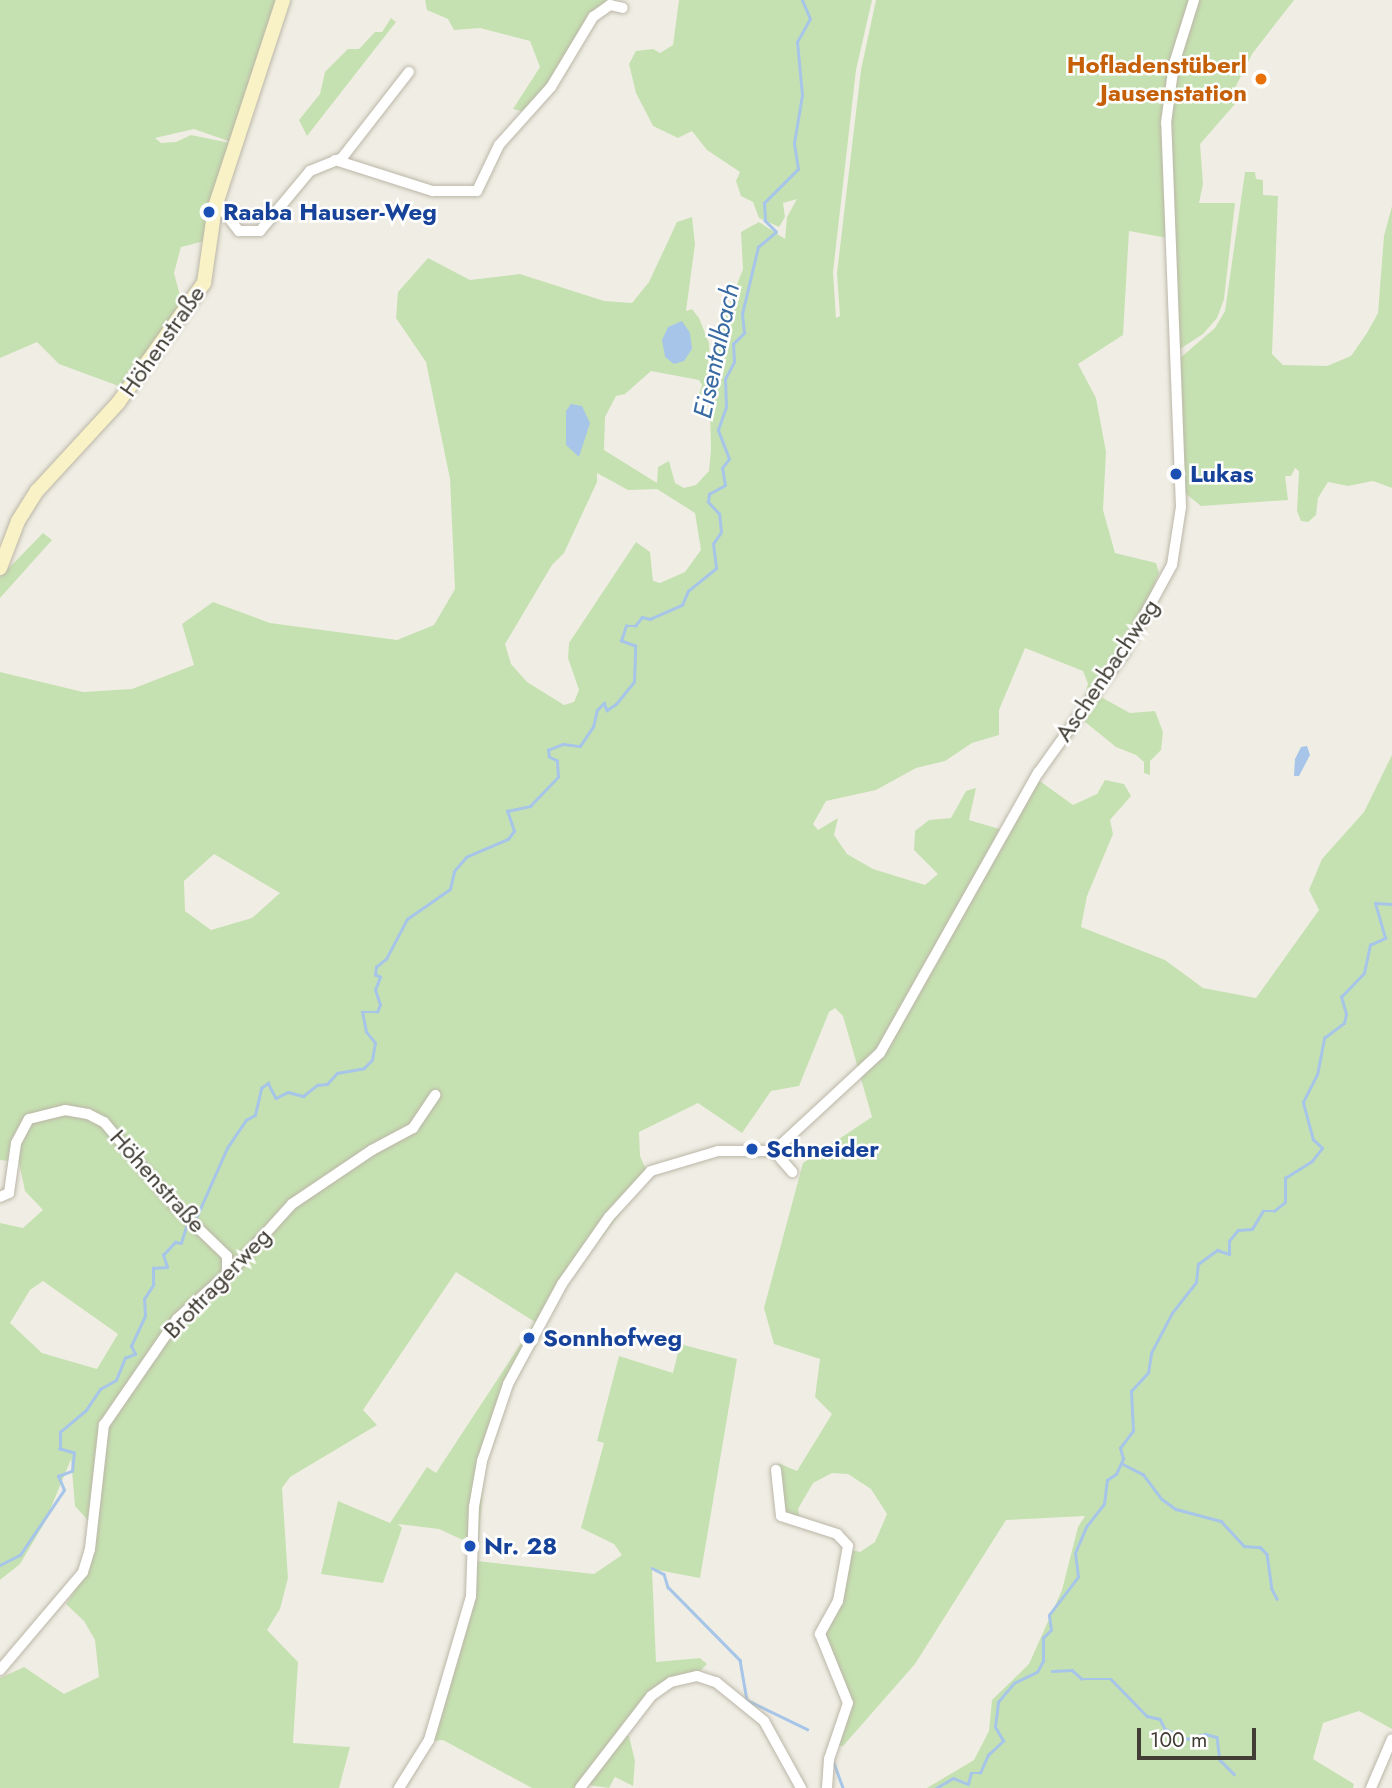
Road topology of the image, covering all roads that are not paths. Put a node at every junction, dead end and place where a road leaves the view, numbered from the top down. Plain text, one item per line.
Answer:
1 (283, 0) edge
2 (1195, 0) edge
3 (623, 8) dead end
4 (409, 72) dead end
5 (335, 160) junction
6 (217, 203) junction
7 (0, 568) edge
8 (435, 1095) dead end
9 (774, 1151) junction
10 (792, 1172) dead end
11 (0, 1197) edge
12 (227, 1275) junction
13 (776, 1470) dead end
14 (0, 1670) edge
15 (1392, 1739) edge
16 (399, 1788) edge
17 (580, 1788) edge
18 (801, 1788) edge
19 (827, 1788) edge
20 (1371, 1788) edge

1 - 6 street, Höhenstraße
2 - 9 street, Aschenbachweg
3 - 5 street
4 - 5 street
5 - 6 street
6 - 7 street, Höhenstraße
8 - 12 street, Brottragerweg
9 - 10 street
9 - 16 street
11 - 12 street, Höhenstraße
12 - 14 street, Brottragerweg
13 - 19 street
15 - 20 street
17 - 18 street

